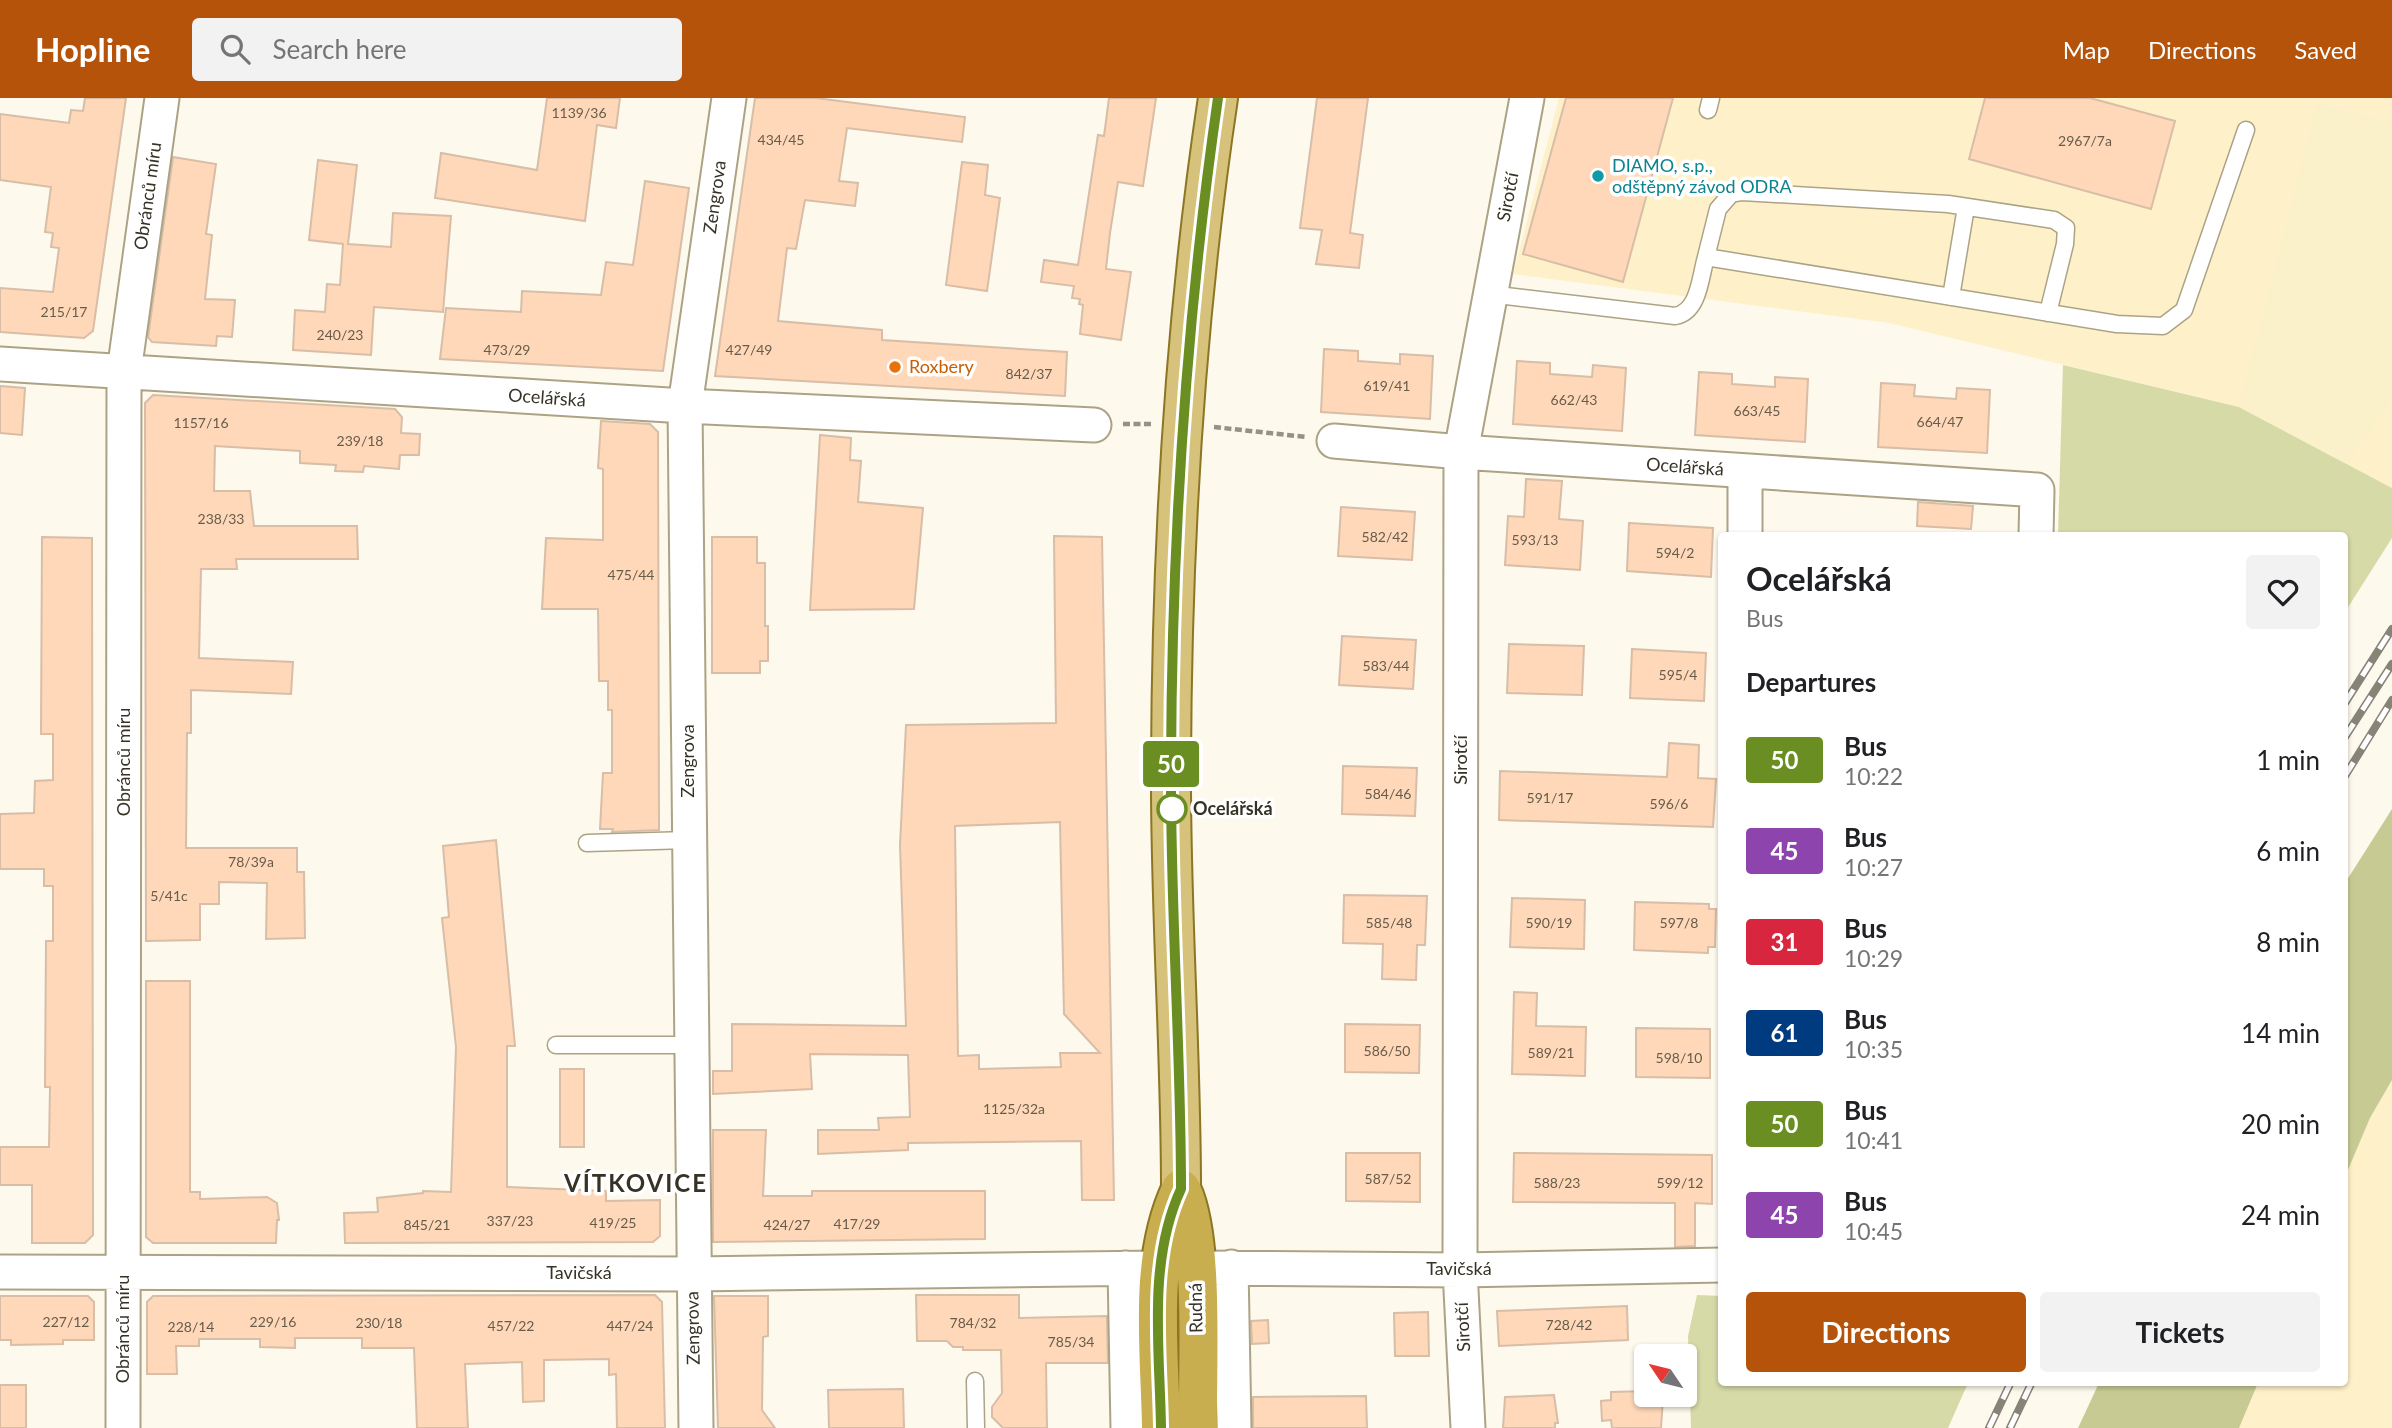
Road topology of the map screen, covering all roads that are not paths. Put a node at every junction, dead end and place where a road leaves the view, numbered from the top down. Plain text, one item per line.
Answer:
1 (162, 98) edge
2 (729, 98) edge
3 (1217, 98) edge
4 (1527, 98) edge
5 (2246, 130) dead end
6 (1966, 207) junction
7 (1706, 257) junction
8 (1489, 294) junction
9 (1951, 297) junction
10 (2048, 313) junction
11 (0, 365) edge
12 (124, 372) junction
13 (685, 407) junction
14 (1094, 425) dead end
15 (1334, 441) dead end
16 (1461, 452) junction
17 (1745, 471) junction
18 (1745, 532) edge
19 (2036, 532) edge
20 (688, 840) junction
21 (587, 843) dead end
22 (556, 1045) dead end
23 (690, 1045) junction
24 (1181, 1189) joint
25 (1718, 1265) edge
26 (1177, 1268) junction
27 (123, 1270) junction
28 (1461, 1270) junction
29 (0, 1272) edge
30 (692, 1274) junction
31 (975, 1381) dead end
32 (123, 1428) edge
33 (696, 1428) edge
34 (976, 1428) edge
35 (1128, 1428) edge
36 (1161, 1428) edge
37 (1198, 1428) edge
38 (1234, 1428) edge
39 (1468, 1428) edge

1 - 12 street, Obránců míru
2 - 13 street, Zengrova
3 - 24 main road, Rudná
4 - 8 street, Sirotčí
5 - 10 lane
6 - 7 lane
6 - 9 lane
6 - 10 lane
7 - 8 lane
7 - 9 lane
8 - 16 street, Sirotčí
9 - 10 lane
11 - 12 street, Ocelářská
12 - 13 street, Ocelářská
12 - 27 street, Obránců míru
13 - 14 street, Ocelářská
13 - 20 street, Zengrova
15 - 16 street, Ocelářská
16 - 17 street, Ocelářská
16 - 28 street, Sirotčí
17 - 18 street
17 - 19 street, Ocelářská
20 - 21 lane
20 - 23 street, Zengrova
22 - 23 lane
23 - 30 street, Zengrova
24 - 26 highway, Rudná
25 - 28 street, Tavičská
26 - 28 street, Tavičská
26 - 30 street, Tavičská
26 - 35 street
26 - 36 highway, Rudná
26 - 37 highway, Rudná
26 - 38 street
27 - 29 street, Tavičská
27 - 30 street, Tavičská
27 - 32 street, Obránců míru
28 - 39 street, Sirotčí
30 - 33 street, Zengrova
31 - 34 lane

